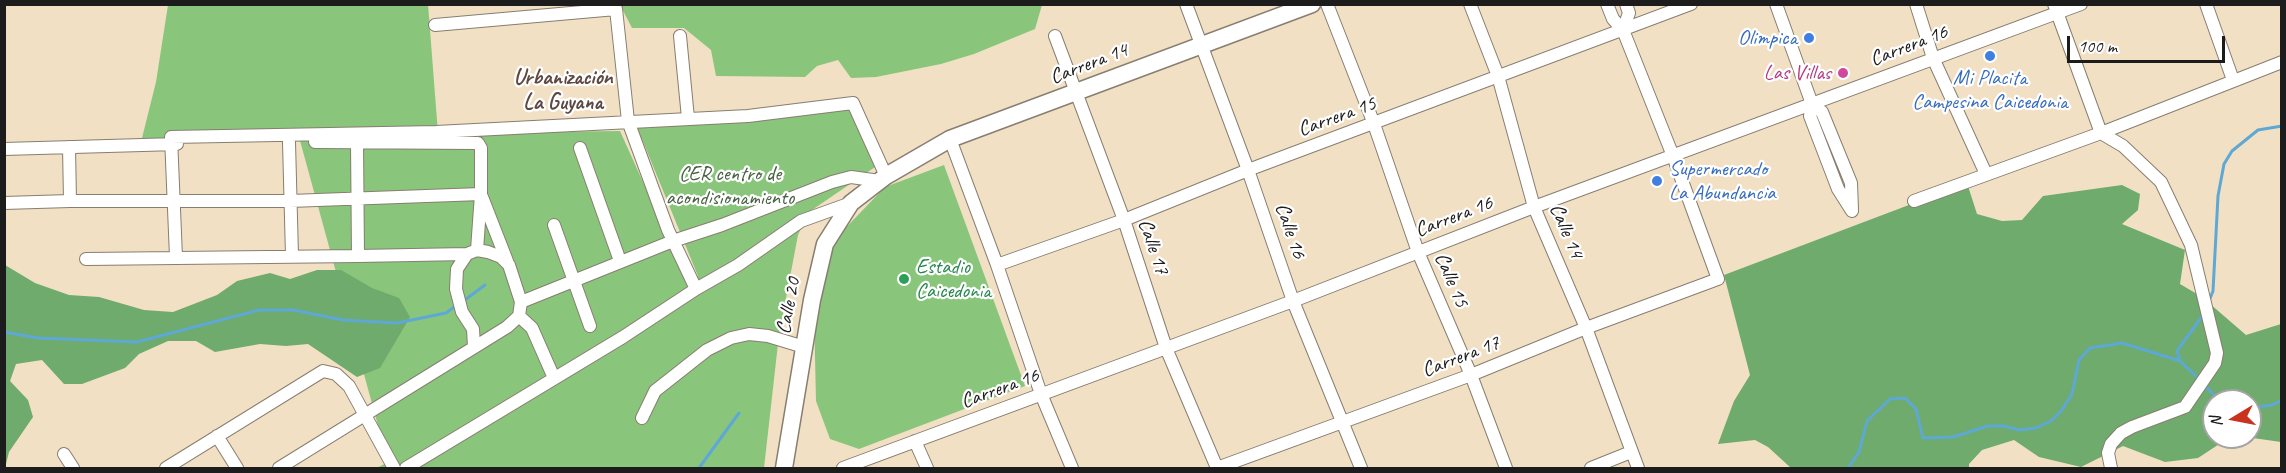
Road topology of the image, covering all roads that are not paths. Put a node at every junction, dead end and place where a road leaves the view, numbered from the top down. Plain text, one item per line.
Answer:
1 (1186, 4) edge
2 (1312, 4) edge
3 (1327, 4) edge
4 (1470, 4) edge
5 (1607, 4) edge
6 (1626, 4) edge
7 (1691, 4) edge
8 (1776, 4) edge
9 (1916, 4) edge
10 (2081, 4) edge
11 (2206, 4) edge
12 (2056, 9) edge
13 (435, 25) dead end
14 (1623, 30) junction
15 (680, 36) dead end
16 (1055, 36) dead end
17 (1201, 45) junction
18 (1933, 58) junction
19 (2282, 62) edge
20 (1498, 76) junction
21 (2233, 80) junction
22 (1076, 94) junction
23 (1812, 104) junction
24 (688, 118) junction
25 (628, 121) junction
26 (1374, 124) junction
27 (2102, 133) junction
28 (950, 139) junction
29 (289, 141) junction
30 (357, 143) junction
31 (172, 144) junction
32 (69, 147) junction
33 (580, 148) dead end
34 (4, 149) edge
35 (1673, 156) junction
36 (1248, 170) junction
37 (1986, 174) junction
38 (883, 178) junction
39 (481, 194) junction
40 (357, 199) junction
41 (70, 201) junction
42 (174, 201) junction
43 (290, 201) junction
44 (1914, 201) dead end
45 (4, 203) edge
46 (851, 203) junction
47 (1534, 207) junction
48 (1124, 220) junction
49 (554, 225) dead end
50 (673, 241) junction
51 (472, 252) junction
52 (1418, 252) junction
53 (447, 254) junction
54 (292, 256) junction
55 (358, 256) junction
56 (176, 257) junction
57 (86, 259) dead end
58 (620, 261) junction
59 (509, 265) junction
60 (997, 265) junction
61 (457, 269) junction
62 (573, 279) junction
63 (696, 289) junction
64 (521, 302) junction
65 (1293, 302) junction
66 (519, 316) junction
67 (590, 326) dead end
68 (1586, 328) junction
69 (473, 329) junction
70 (494, 335) junction
71 (474, 347) junction
72 (804, 347) junction
73 (1166, 348) junction
74 (1471, 375) junction
75 (554, 378) junction
76 (1041, 394) junction
77 (364, 415) junction
78 (642, 418) dead end
79 (1343, 422) junction
80 (217, 436) junction
81 (915, 441) junction
82 (1631, 452) junction
83 (64, 454) dead end
84 (73, 468) edge
85 (166, 468) edge
86 (237, 468) edge
87 (279, 468) edge
88 (394, 468) edge
89 (406, 468) edge
90 (784, 468) edge
91 (843, 468) edge
92 (927, 468) edge
93 (1072, 468) edge
94 (1217, 468) edge
95 (1361, 468) edge
96 (1506, 468) edge
97 (1592, 468) edge
98 (1638, 468) edge
99 (2111, 468) edge

1 - 17 street, Calle 16
2 - 17 main road, Carrera 14
3 - 26 street, Calle 15
4 - 20 street, Calle 14
5 - 14 street
6 - 14 street
7 - 14 street, Carrera 15
8 - 23 street
9 - 18 street
10 - 12 street, Carrera 16
11 - 21 street
12 - 18 street, Carrera 16
12 - 27 street
13 - 25 street
14 - 20 street, Carrera 15
14 - 35 street
15 - 24 street
16 - 22 street, Calle 17
17 - 22 main road, Carrera 14
17 - 36 street, Calle 16
18 - 23 street, Carrera 16
18 - 37 street
19 - 21 street
20 - 26 street, Carrera 15
20 - 47 street, Calle 14
21 - 27 street
22 - 28 main road, Carrera 14
22 - 48 street, Calle 17
23 - 23 street
23 - 35 street, Carrera 16
24 - 25 street
24 - 38 street
25 - 31 street
25 - 50 street
26 - 36 street, Carrera 15
26 - 52 street, Calle 15
27 - 37 street
27 - 99 street
28 - 38 main road, Carrera 14
28 - 60 street
29 - 30 street
29 - 31 street
29 - 43 street
30 - 39 street
30 - 40 street
31 - 32 street
31 - 42 street
32 - 34 street
32 - 41 street
33 - 58 street
35 - 47 street, Carrera 16
35 - 68 street, Carrera 17
36 - 48 street, Carrera 15
36 - 65 street, Calle 16
37 - 44 street
38 - 46 main road, Calle 20
38 - 50 street
39 - 40 street
39 - 51 street
39 - 59 street
40 - 43 street
40 - 55 street
41 - 42 street
41 - 45 street
42 - 43 street
42 - 56 street
43 - 54 street
46 - 63 street
46 - 72 main road, Calle 20
47 - 52 street, Carrera 16
47 - 68 street, Calle 14
48 - 60 street, Carrera 15
48 - 73 street, Calle 17
49 - 62 street
50 - 58 street
50 - 63 street
51 - 53 street
51 - 59 street
51 - 61 street
52 - 65 street, Carrera 16
52 - 74 street, Calle 15
53 - 55 street
53 - 61 street
54 - 55 street
54 - 56 street
56 - 57 street
58 - 62 street
59 - 64 street
60 - 76 street
61 - 69 street
62 - 64 street
62 - 67 street
63 - 75 street
64 - 66 street
65 - 73 street, Carrera 16
65 - 79 street, Calle 16
66 - 70 street
66 - 75 street
68 - 74 street, Carrera 17
68 - 82 street, Calle 14
69 - 70 street
69 - 71 street
70 - 71 street
71 - 77 street
72 - 78 street
72 - 90 main road, Calle 20
73 - 76 street, Carrera 16
73 - 94 street, Calle 17
74 - 79 street, Carrera 17
74 - 96 street, Calle 15
75 - 89 street
76 - 81 street, Carrera 16
76 - 93 street
77 - 80 street
77 - 87 street
77 - 88 street
79 - 94 street, Carrera 17
79 - 95 street, Calle 16
80 - 85 street
80 - 86 street
81 - 91 street, Carrera 16
81 - 92 street
82 - 97 street
82 - 98 street, Calle 14
83 - 84 street

